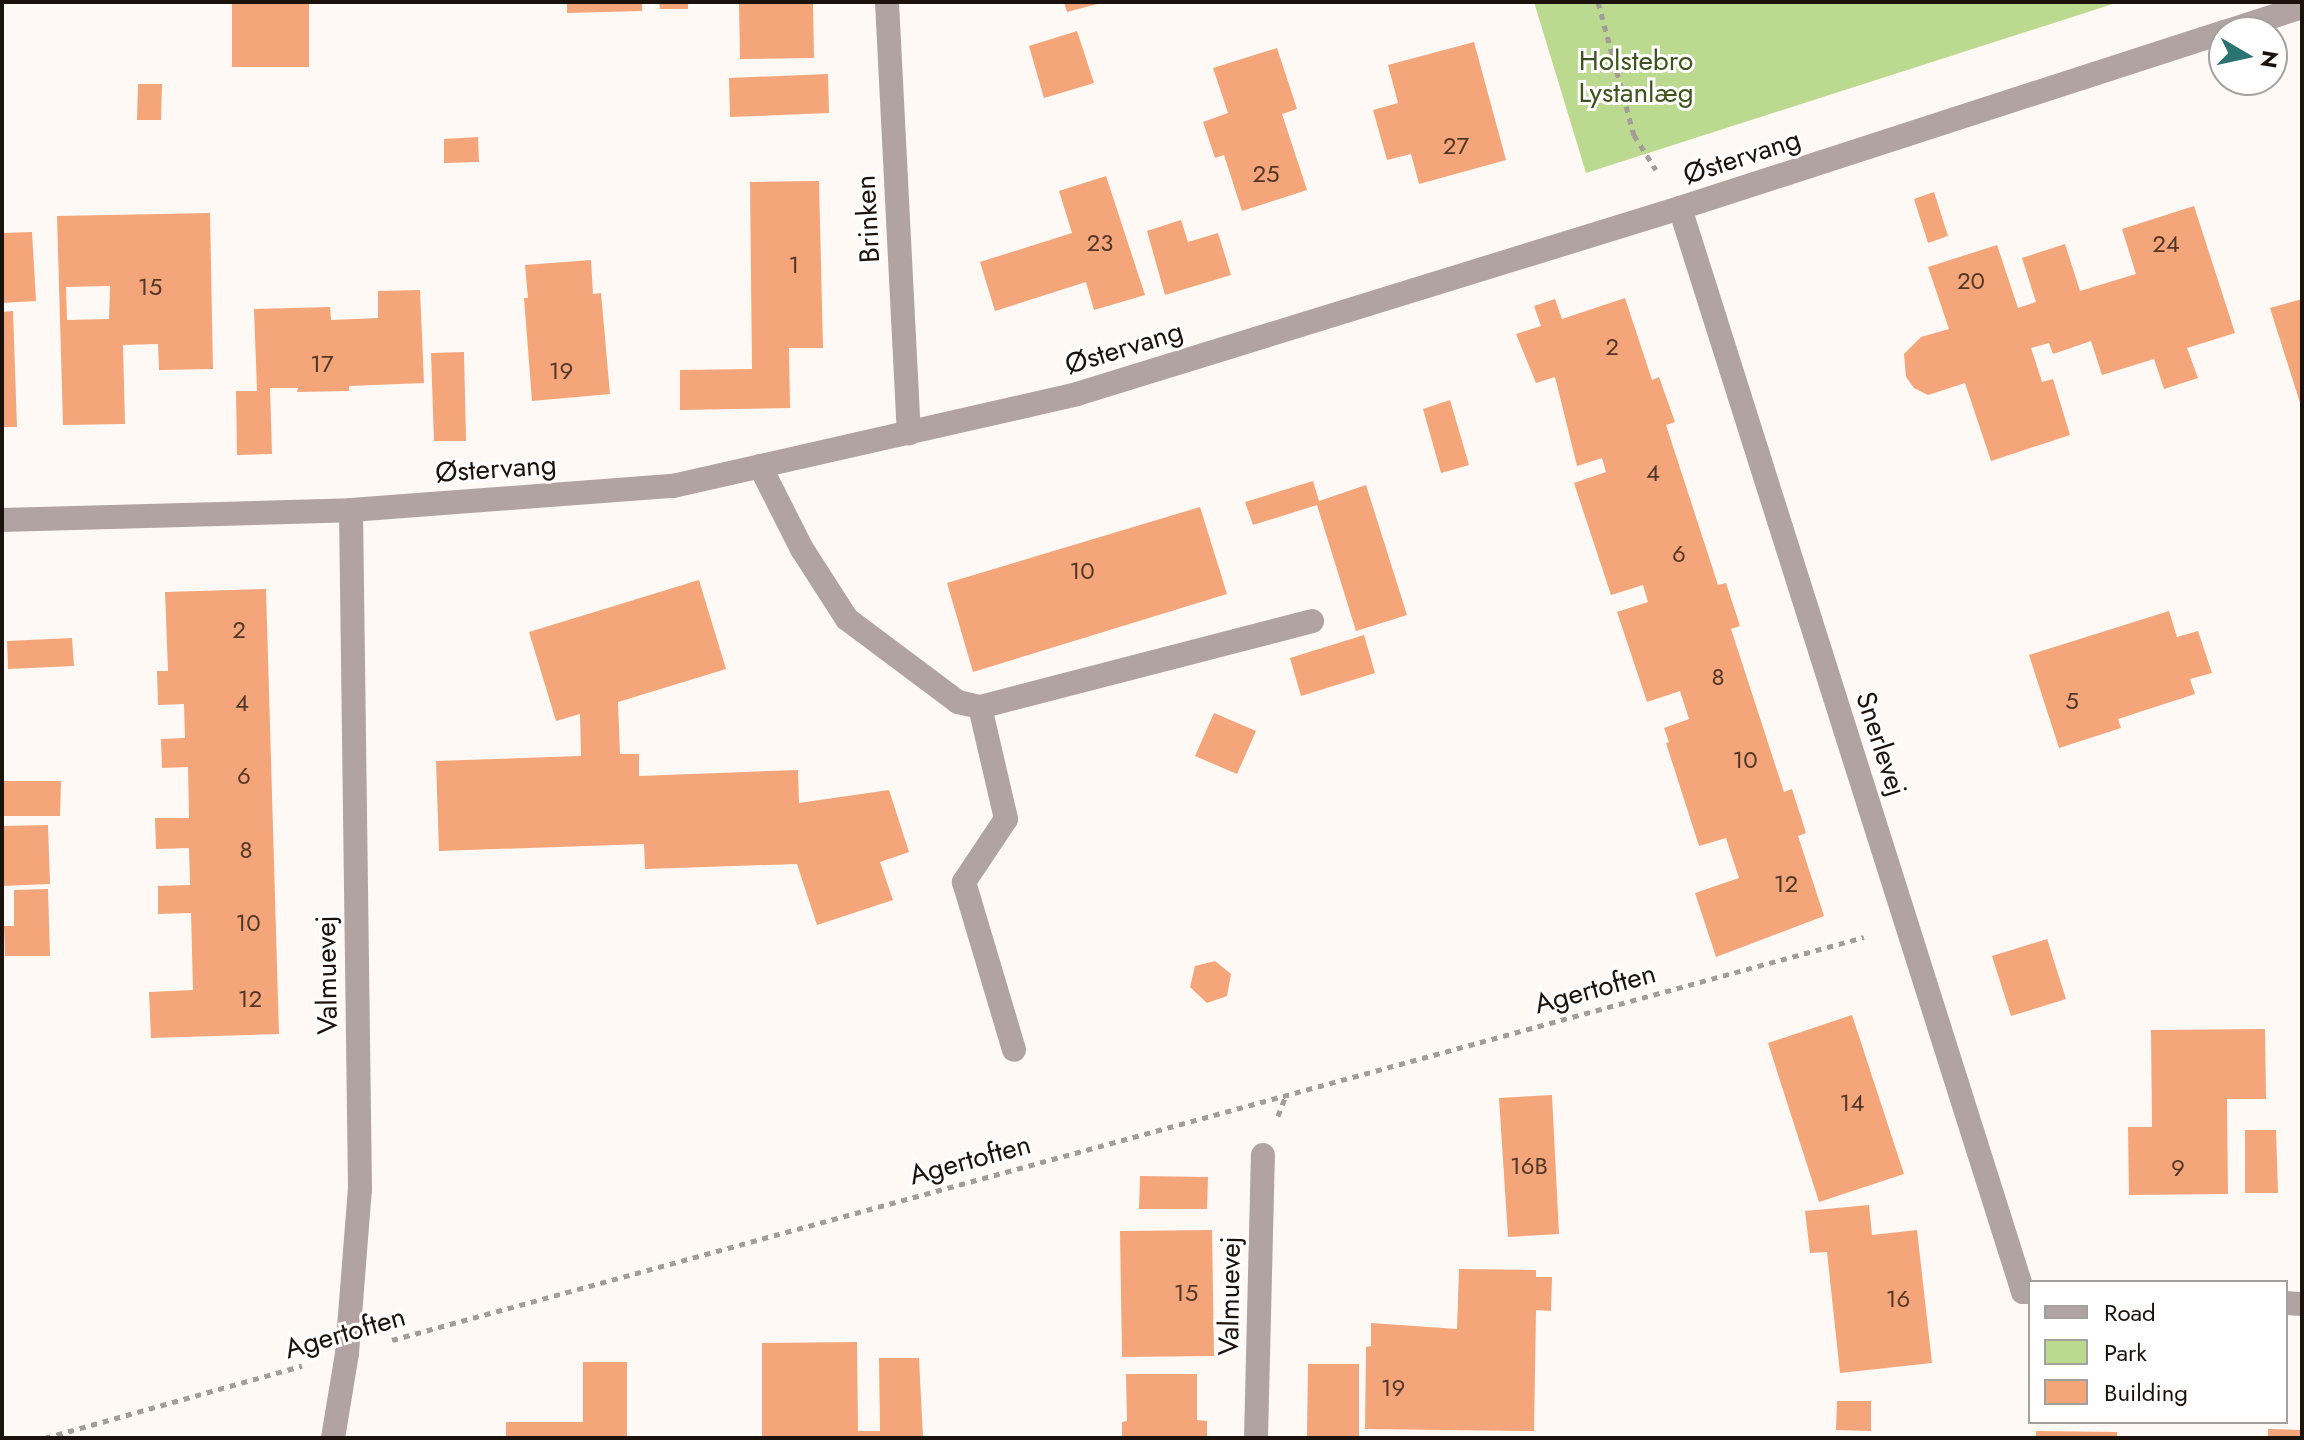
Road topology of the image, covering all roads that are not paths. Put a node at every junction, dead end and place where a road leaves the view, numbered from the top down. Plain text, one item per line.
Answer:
1 (887, 2) edge
2 (2302, 7) edge
3 (2274, 16) edge
4 (2208, 37) edge
5 (1680, 208) junction
6 (909, 433) junction
7 (760, 466) junction
8 (351, 510) junction
9 (2, 520) edge
10 (1312, 621) dead end
11 (980, 707) junction
12 (1014, 1050) dead end
13 (1263, 1155) dead end
14 (2028, 1292) edge
15 (333, 1438) edge
16 (1256, 1438) edge

1 - 6 street, Brinken
2 - 3 street, Østervang
4 - 5 street, Østervang
5 - 6 street, Østervang
5 - 14 street, Snerlevej
6 - 7 street, Østervang
7 - 8 street, Østervang
7 - 11 street
8 - 9 street, Østervang
8 - 15 street, Valmuevej
10 - 11 street
11 - 12 street
13 - 16 street, Valmuevej

